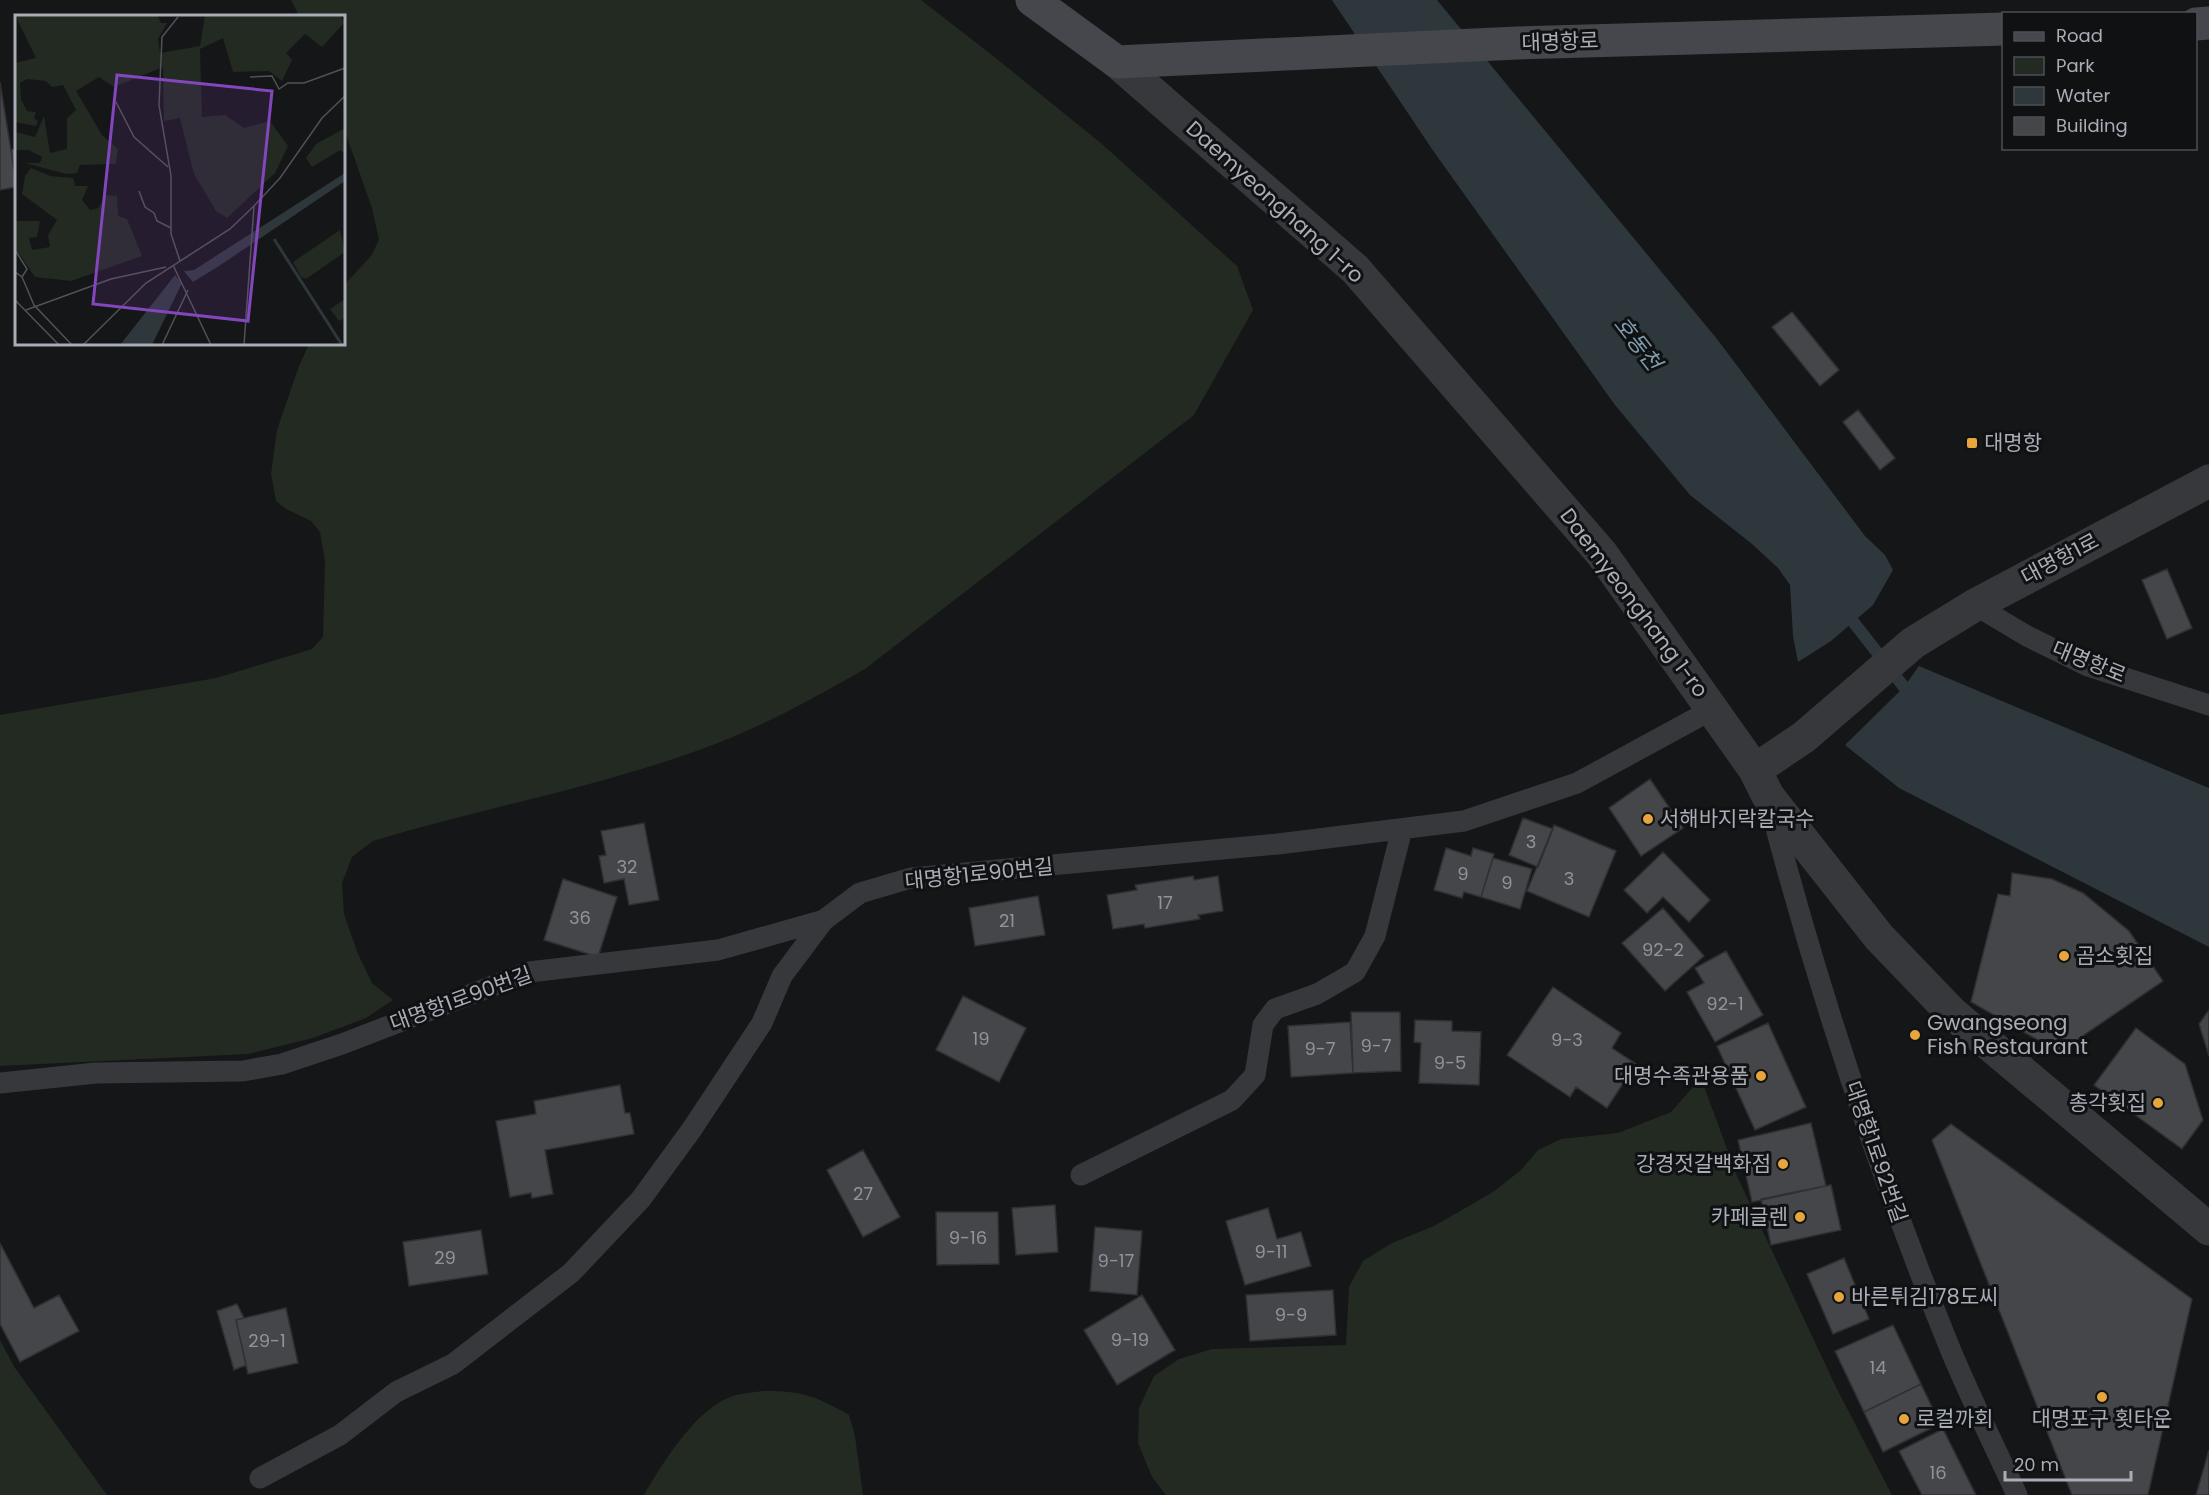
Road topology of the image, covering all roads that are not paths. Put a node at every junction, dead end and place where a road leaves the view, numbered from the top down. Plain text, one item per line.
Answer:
1 (1032, 0) edge
2 (2002, 29) edge
3 (1117, 62) junction
4 (2209, 481) edge
5 (1975, 605) junction
6 (2209, 705) edge
7 (1713, 709) junction
8 (1762, 783) junction
9 (1402, 829) junction
10 (824, 920) junction
11 (0, 1083) edge
12 (1081, 1175) dead end
13 (2209, 1229) edge
14 (260, 1478) dead end
15 (2017, 1495) edge

1 - 3 street, Daemyeonghang 1-ro
2 - 3 street, 대명항로
3 - 7 street, Daemyeonghang 1-ro
4 - 5 street, 대명항1로
5 - 6 lane, 대명항로
5 - 8 street, 대명항1로
7 - 8 street, Daemyeonghang 1-ro
7 - 9 lane, 대명항1로90번길
8 - 13 street, Daemyeonghang 1-ro
8 - 15 lane, 대명항1로92번길
9 - 10 lane, 대명항1로90번길
9 - 12 lane
10 - 11 lane, 대명항1로90번길
10 - 14 lane

